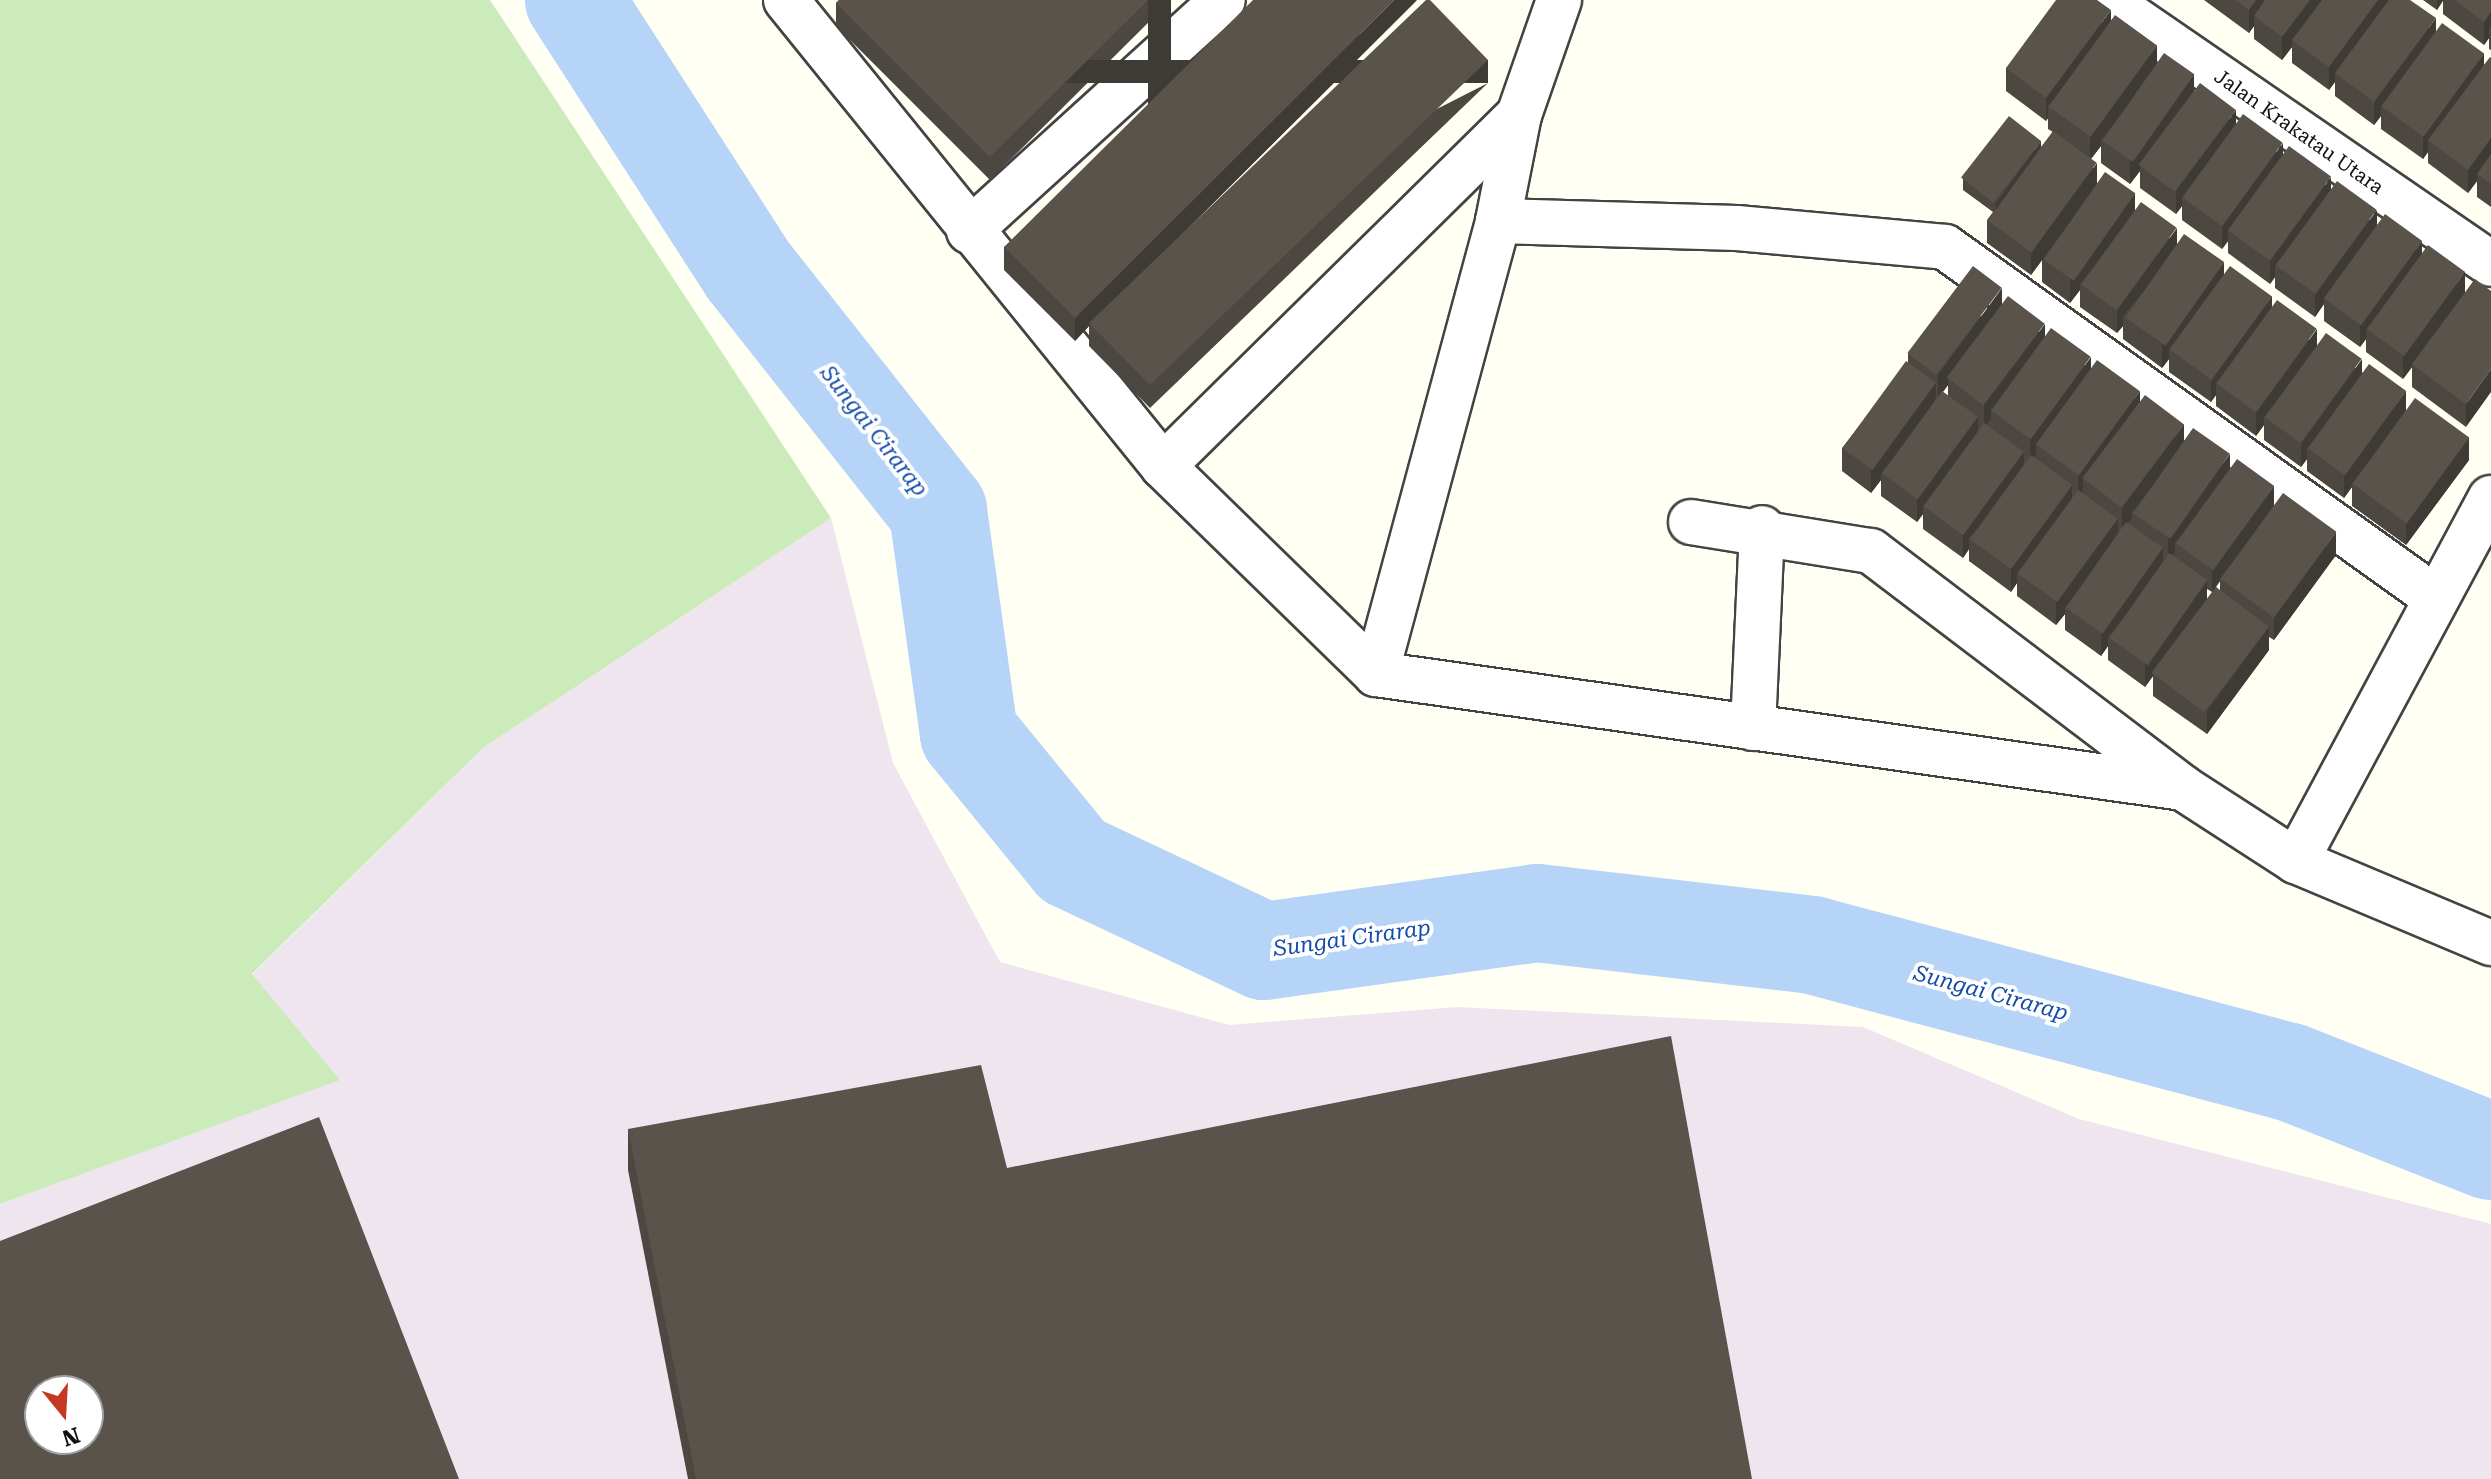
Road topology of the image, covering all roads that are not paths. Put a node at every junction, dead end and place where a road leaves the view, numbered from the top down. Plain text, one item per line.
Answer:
1 (786, 0) edge
2 (1223, 0) edge
3 (1559, 0) edge
4 (2107, 0) edge
5 (1519, 115) junction
6 (1498, 221) junction
7 (969, 231) junction
8 (2491, 264) edge
9 (1163, 466) junction
10 (2491, 498) edge
11 (1691, 522) dead end
12 (1762, 528) junction
13 (2436, 598) junction
14 (1376, 674) junction
15 (1753, 728) junction
16 (2183, 788) junction
17 (2296, 861) junction
18 (2491, 943) edge

1 - 7 street
2 - 7 street
3 - 5 street
4 - 8 street, Jalan Krakatau Utara
5 - 6 street
5 - 9 street
6 - 13 street
6 - 14 street
7 - 9 street
9 - 14 street
10 - 13 street
11 - 12 street
12 - 15 street
12 - 16 street
13 - 17 street
14 - 15 street
15 - 16 street
16 - 17 street
17 - 18 street

